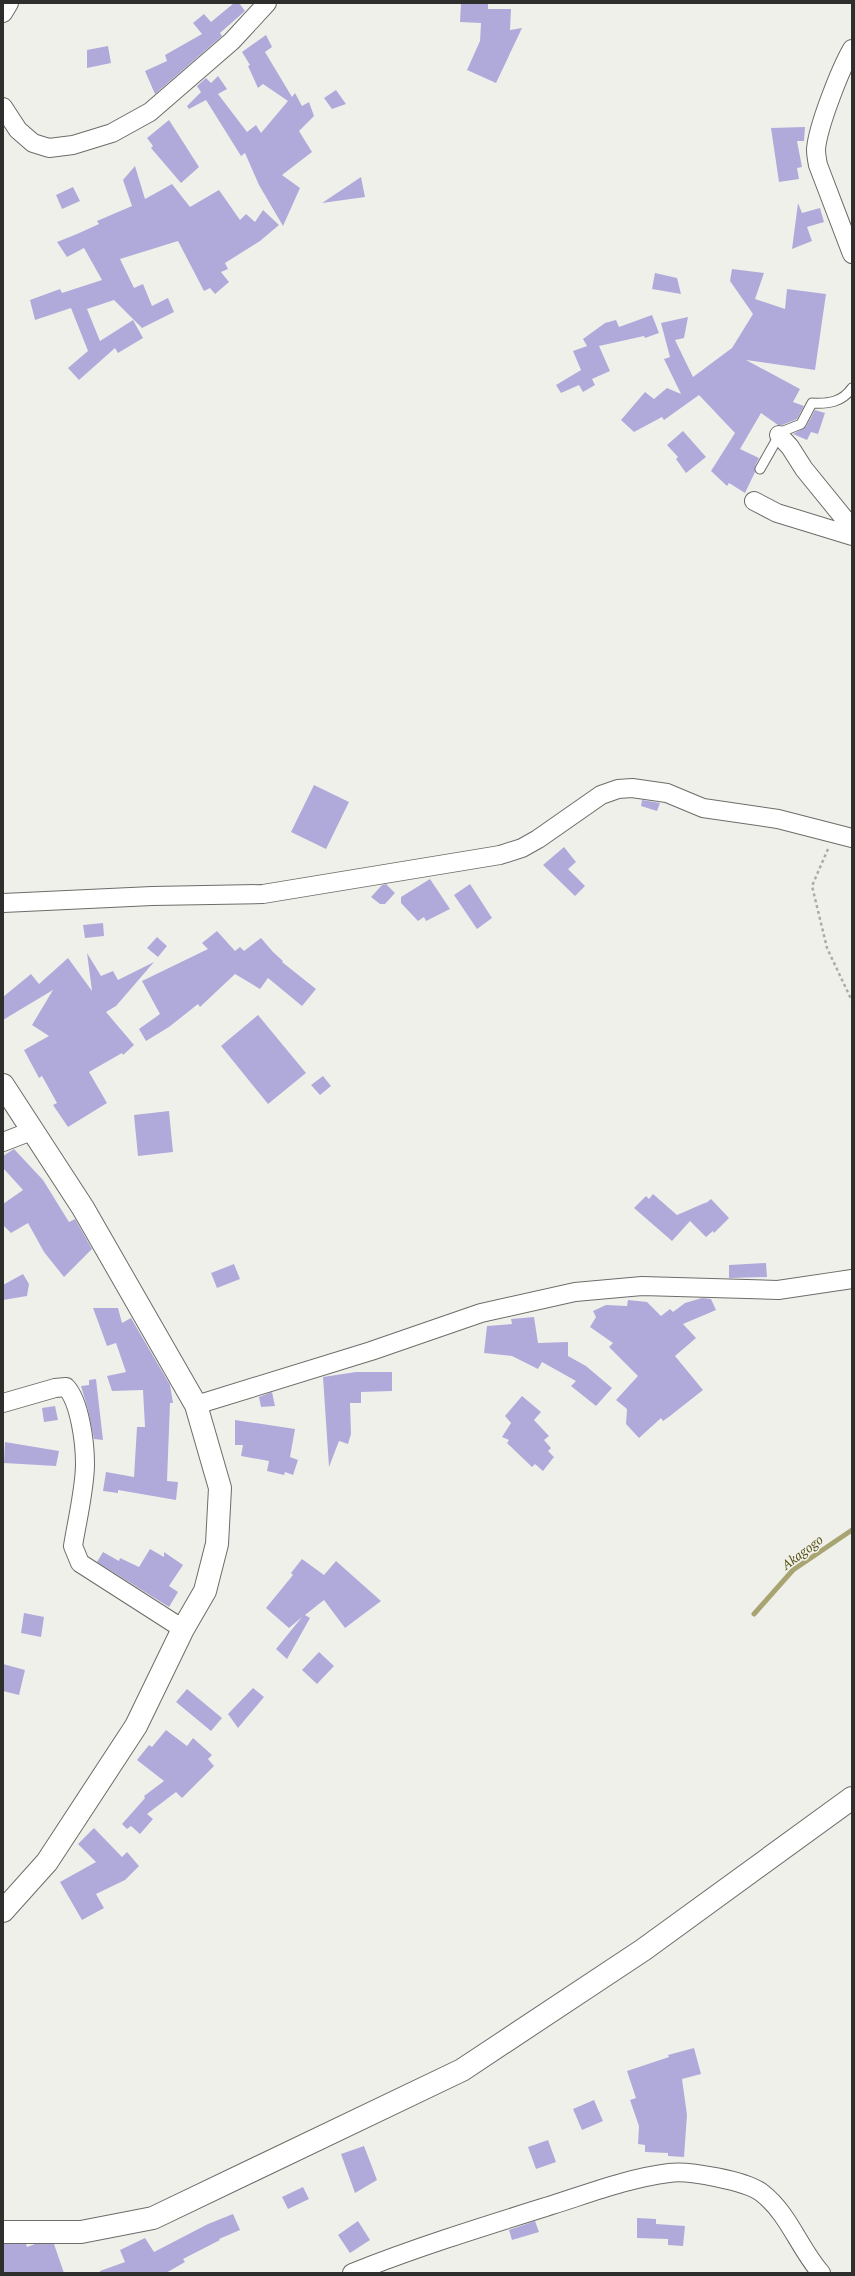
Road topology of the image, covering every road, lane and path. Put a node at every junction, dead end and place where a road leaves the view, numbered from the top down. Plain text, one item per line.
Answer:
1 (9, 3) edge
2 (267, 3) edge
3 (3, 13) edge
4 (852, 49) edge
5 (3, 107) edge
6 (852, 254) edge
7 (852, 388) edge
8 (779, 435) junction
9 (760, 469) dead end
10 (754, 501) dead end
11 (852, 528) edge
12 (852, 536) edge
13 (833, 833) junction
14 (852, 838) edge
15 (3, 903) edge
16 (852, 1002) edge
17 (3, 1085) edge
18 (34, 1130) junction
19 (3, 1142) edge
20 (852, 1279) edge
21 (3, 1403) edge
22 (196, 1405) junction
23 (183, 1629) junction
24 (852, 1798) edge
25 (3, 1911) edge
26 (3, 2232) edge
27 (352, 2273) edge
28 (821, 2273) edge

1 - 3 street
2 - 5 street
4 - 6 street
7 - 8 lane
8 - 9 lane
8 - 11 street
10 - 12 street
13 - 14 street
13 - 15 street
13 - 16 path
17 - 18 main road
18 - 19 street
18 - 22 main road
20 - 22 street
21 - 23 street
22 - 23 main road
23 - 25 main road
24 - 26 main road
27 - 28 street

